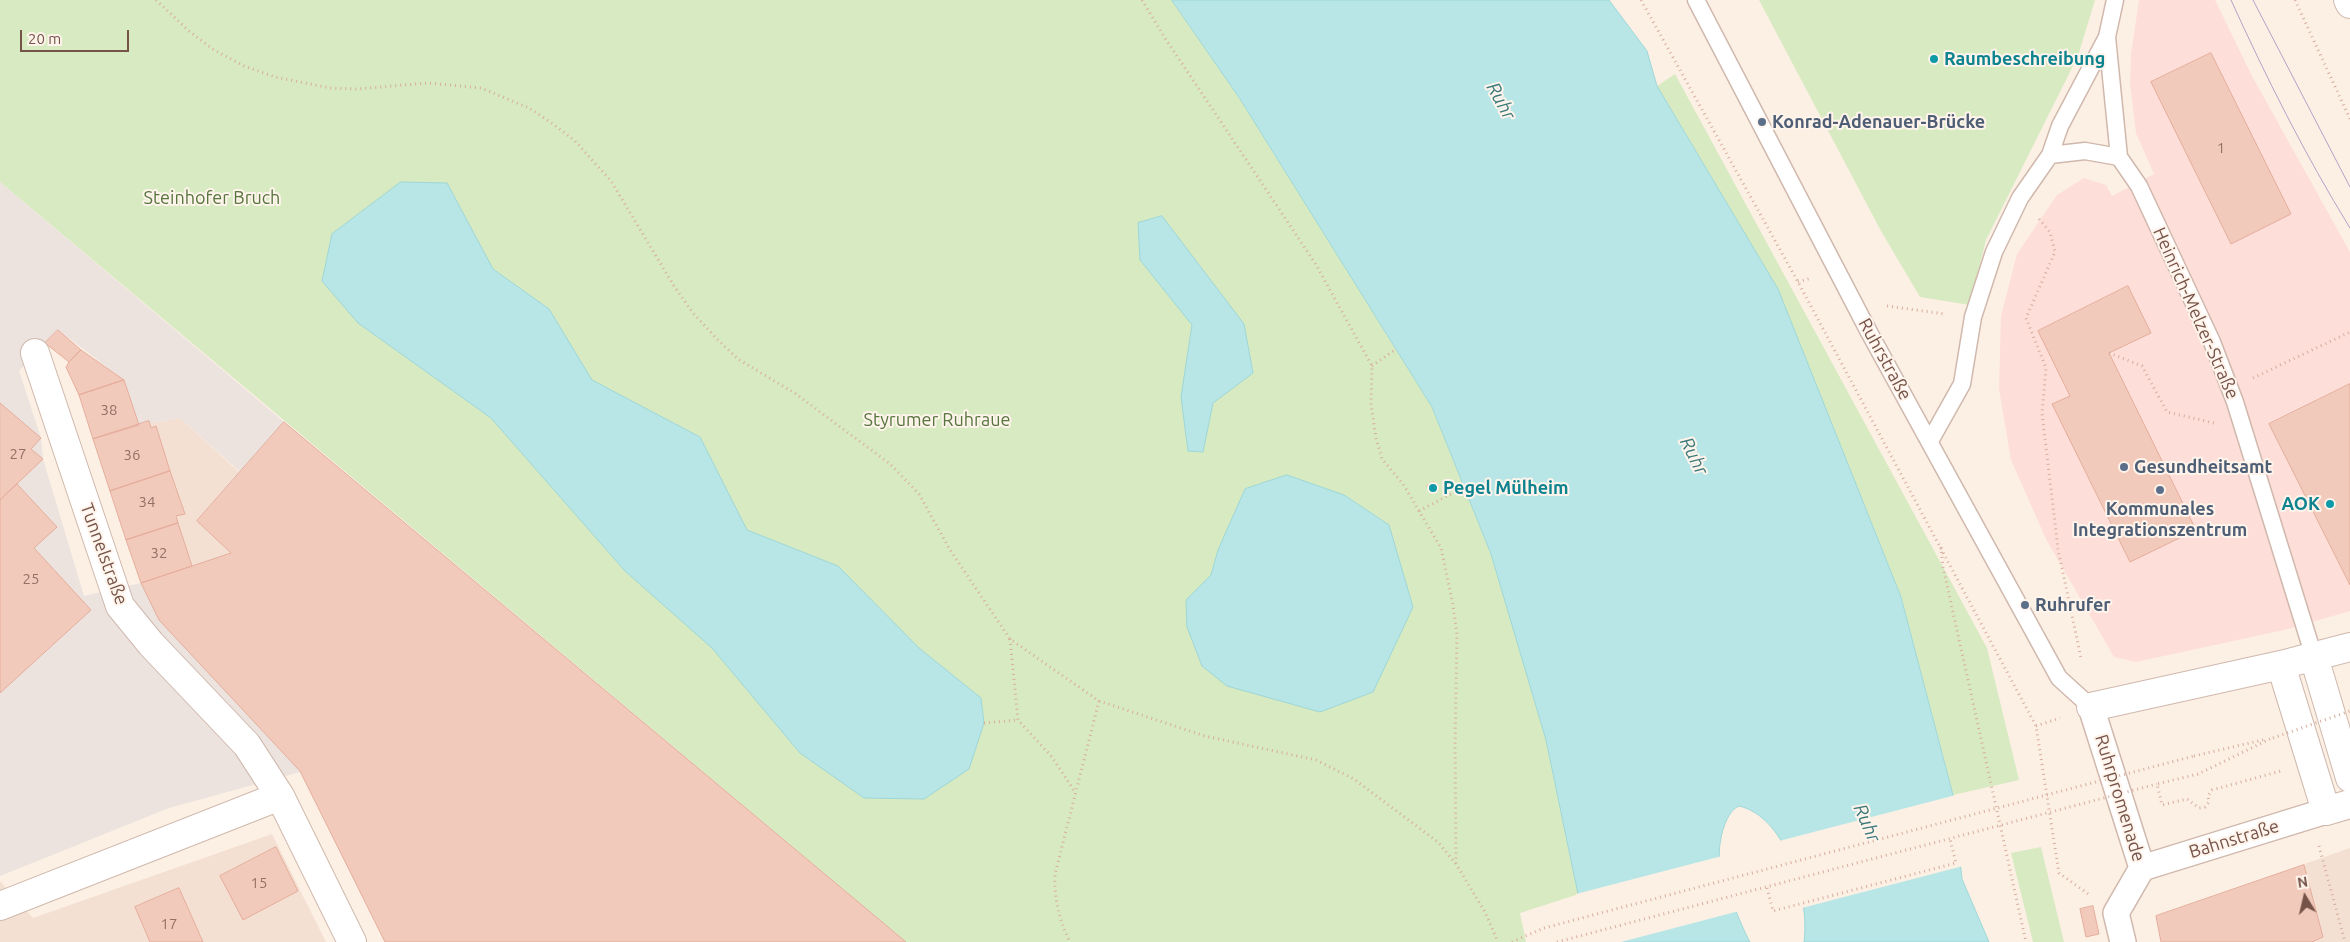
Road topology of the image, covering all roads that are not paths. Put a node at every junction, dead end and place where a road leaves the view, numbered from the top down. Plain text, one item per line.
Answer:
1 (1696, 0) edge
2 (2115, 0) edge
3 (2348, 0) edge
4 (2350, 4) edge
5 (2107, 37) junction
6 (2050, 155) junction
7 (2119, 158) junction
8 (35, 353) dead end
9 (1930, 441) junction
10 (2350, 647) edge
11 (2314, 657) junction
12 (2281, 665) junction
13 (2091, 707) junction
14 (2350, 778) edge
15 (280, 796) junction
16 (2329, 810) edge
17 (2142, 868) junction
18 (0, 906) edge
19 (352, 942) edge
20 (2123, 942) edge

1 - 9 lane, Ruhrstraße
2 - 5 lane
3 - 4 street
5 - 6 lane
5 - 7 lane
6 - 7 lane
6 - 9 lane
7 - 11 lane, Heinrich-Melzer-Straße
8 - 15 street, Tunnelstraße
9 - 13 lane, Ruhrstraße
10 - 11 street
11 - 12 street
11 - 14 street
12 - 13 street
12 - 16 street
13 - 17 street, Ruhrpromenade
15 - 18 street
15 - 19 street, Tunnelstraße
16 - 17 street, Bahnstraße
17 - 20 street, Ruhrpromenade

